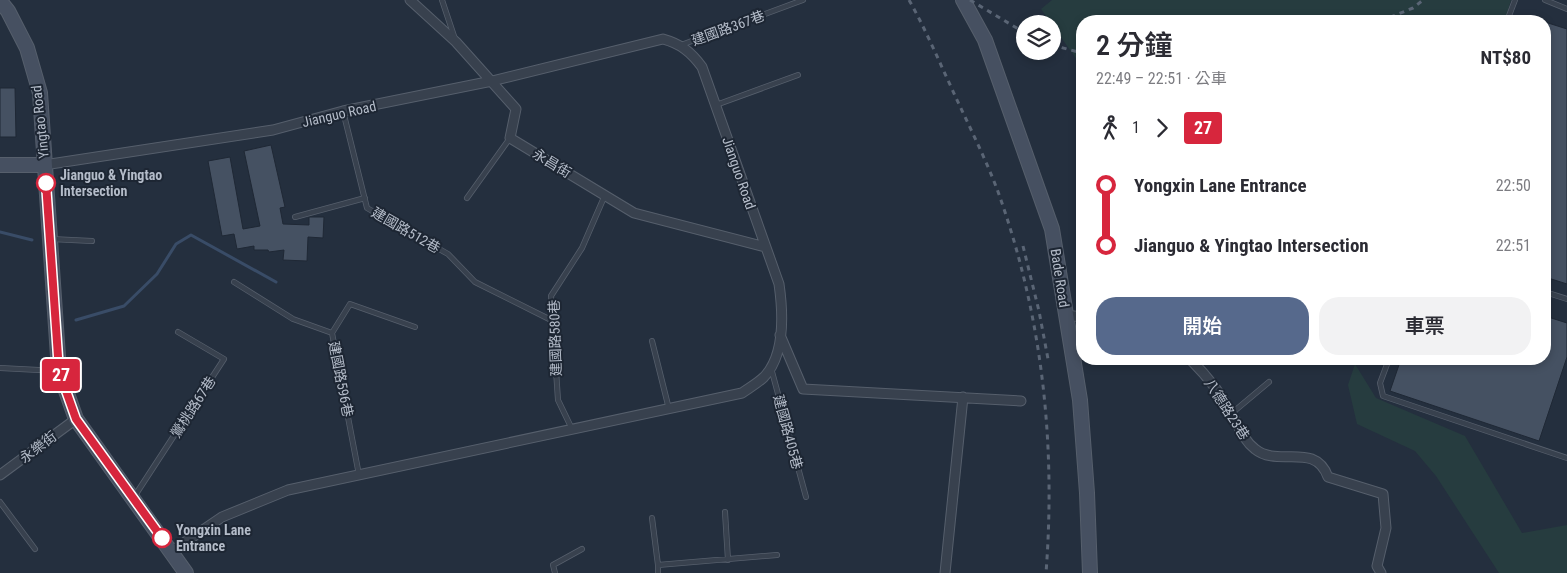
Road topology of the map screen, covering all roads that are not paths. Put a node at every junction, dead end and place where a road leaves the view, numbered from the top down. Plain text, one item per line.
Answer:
1 (410, 0) edge
2 (442, 0) edge
3 (803, 0) edge
4 (963, 0) edge
5 (1515, 0) edge
6 (1545, 0) edge
7 (0, 1) edge
8 (1567, 9) edge
9 (1509, 15) edge
10 (456, 42) junction
11 (681, 45) junction
12 (798, 76) dead end
13 (492, 81) junction
14 (716, 105) junction
15 (343, 112) junction
16 (510, 138) junction
17 (0, 165) edge
18 (44, 165) junction
19 (605, 195) junction
20 (365, 198) junction
21 (467, 198) dead end
22 (295, 217) dead end
23 (50, 239) junction
24 (92, 241) dead end
25 (765, 247) junction
26 (234, 282) dead end
27 (1551, 294) edge
28 (1567, 299) edge
29 (1066, 314) junction
30 (1076, 316) edge
31 (553, 321) junction
32 (415, 327) dead end
33 (178, 332) dead end
34 (332, 333) junction
35 (780, 334) junction
36 (652, 341) dead end
37 (1196, 365) edge
38 (1387, 365) edge
39 (770, 366) junction
40 (0, 368) edge
41 (59, 371) junction
42 (1269, 382) dead end
43 (963, 397) junction
44 (1021, 401) dead end
45 (669, 409) junction
46 (1232, 413) junction
47 (76, 419) junction
48 (572, 430) junction
49 (1567, 458) edge
50 (0, 475) edge
51 (359, 475) junction
52 (806, 497) dead end
53 (133, 499) junction
54 (0, 502) edge
55 (725, 512) dead end
56 (652, 518) dead end
57 (35, 549) dead end
58 (582, 549) dead end
59 (172, 552) junction
60 (777, 555) dead end
61 (728, 560) junction
62 (658, 566) junction
63 (186, 573) edge
64 (555, 573) edge
65 (658, 573) edge
66 (945, 573) edge
67 (1090, 573) edge
68 (1381, 573) edge

1 - 10 street
2 - 10 lane
3 - 11 lane, 建國路367巷
4 - 29 main road, Bade Road
5 - 9 lane
6 - 8 lane
7 - 18 main road, Yingtao Road
10 - 13 street
11 - 13 street, Jianguo Road
11 - 14 street, Jianguo Road
12 - 14 lane
13 - 15 street, Jianguo Road
13 - 16 street
14 - 25 street, Jianguo Road
15 - 18 street, Jianguo Road
15 - 20 lane, 建國路512巷
16 - 19 street, 永昌街
16 - 21 lane
17 - 18 main road, Jianguo Road
18 - 23 main road, Yingtao Road
19 - 25 street, 永昌街
19 - 31 lane, 建國路580巷
20 - 22 lane
20 - 31 lane, 建國路512巷
23 - 24 lane
23 - 41 main road, Yingtao Road
25 - 35 street, Jianguo Road
26 - 34 lane, 建國路596巷
27 - 28 lane
29 - 30 street
29 - 67 main road, Bade Road
31 - 48 lane, 建國路580巷
32 - 34 lane
33 - 53 lane, 鶯桃路67巷
34 - 51 lane, 建國路596巷
35 - 39 street, Jianguo Road
35 - 43 street
36 - 45 lane
37 - 46 street, 八德路23巷
38 - 49 lane
39 - 45 street, Jianguo Road
39 - 52 lane, 建國路405巷
40 - 41 lane
41 - 47 main road, Yingtao Road
42 - 46 lane
43 - 44 street
43 - 66 street
45 - 48 street, Jianguo Road
46 - 68 street, 八德路23巷
47 - 50 street, 永樂街
47 - 53 main road, Yingtao Road
48 - 51 street, Jianguo Road
51 - 59 street, Jianguo Road
53 - 59 main road, Yingtao Road
54 - 57 lane
55 - 61 lane
56 - 62 lane
58 - 64 lane
59 - 63 main road, Yingtao Road
60 - 61 lane
61 - 62 lane
62 - 65 lane

